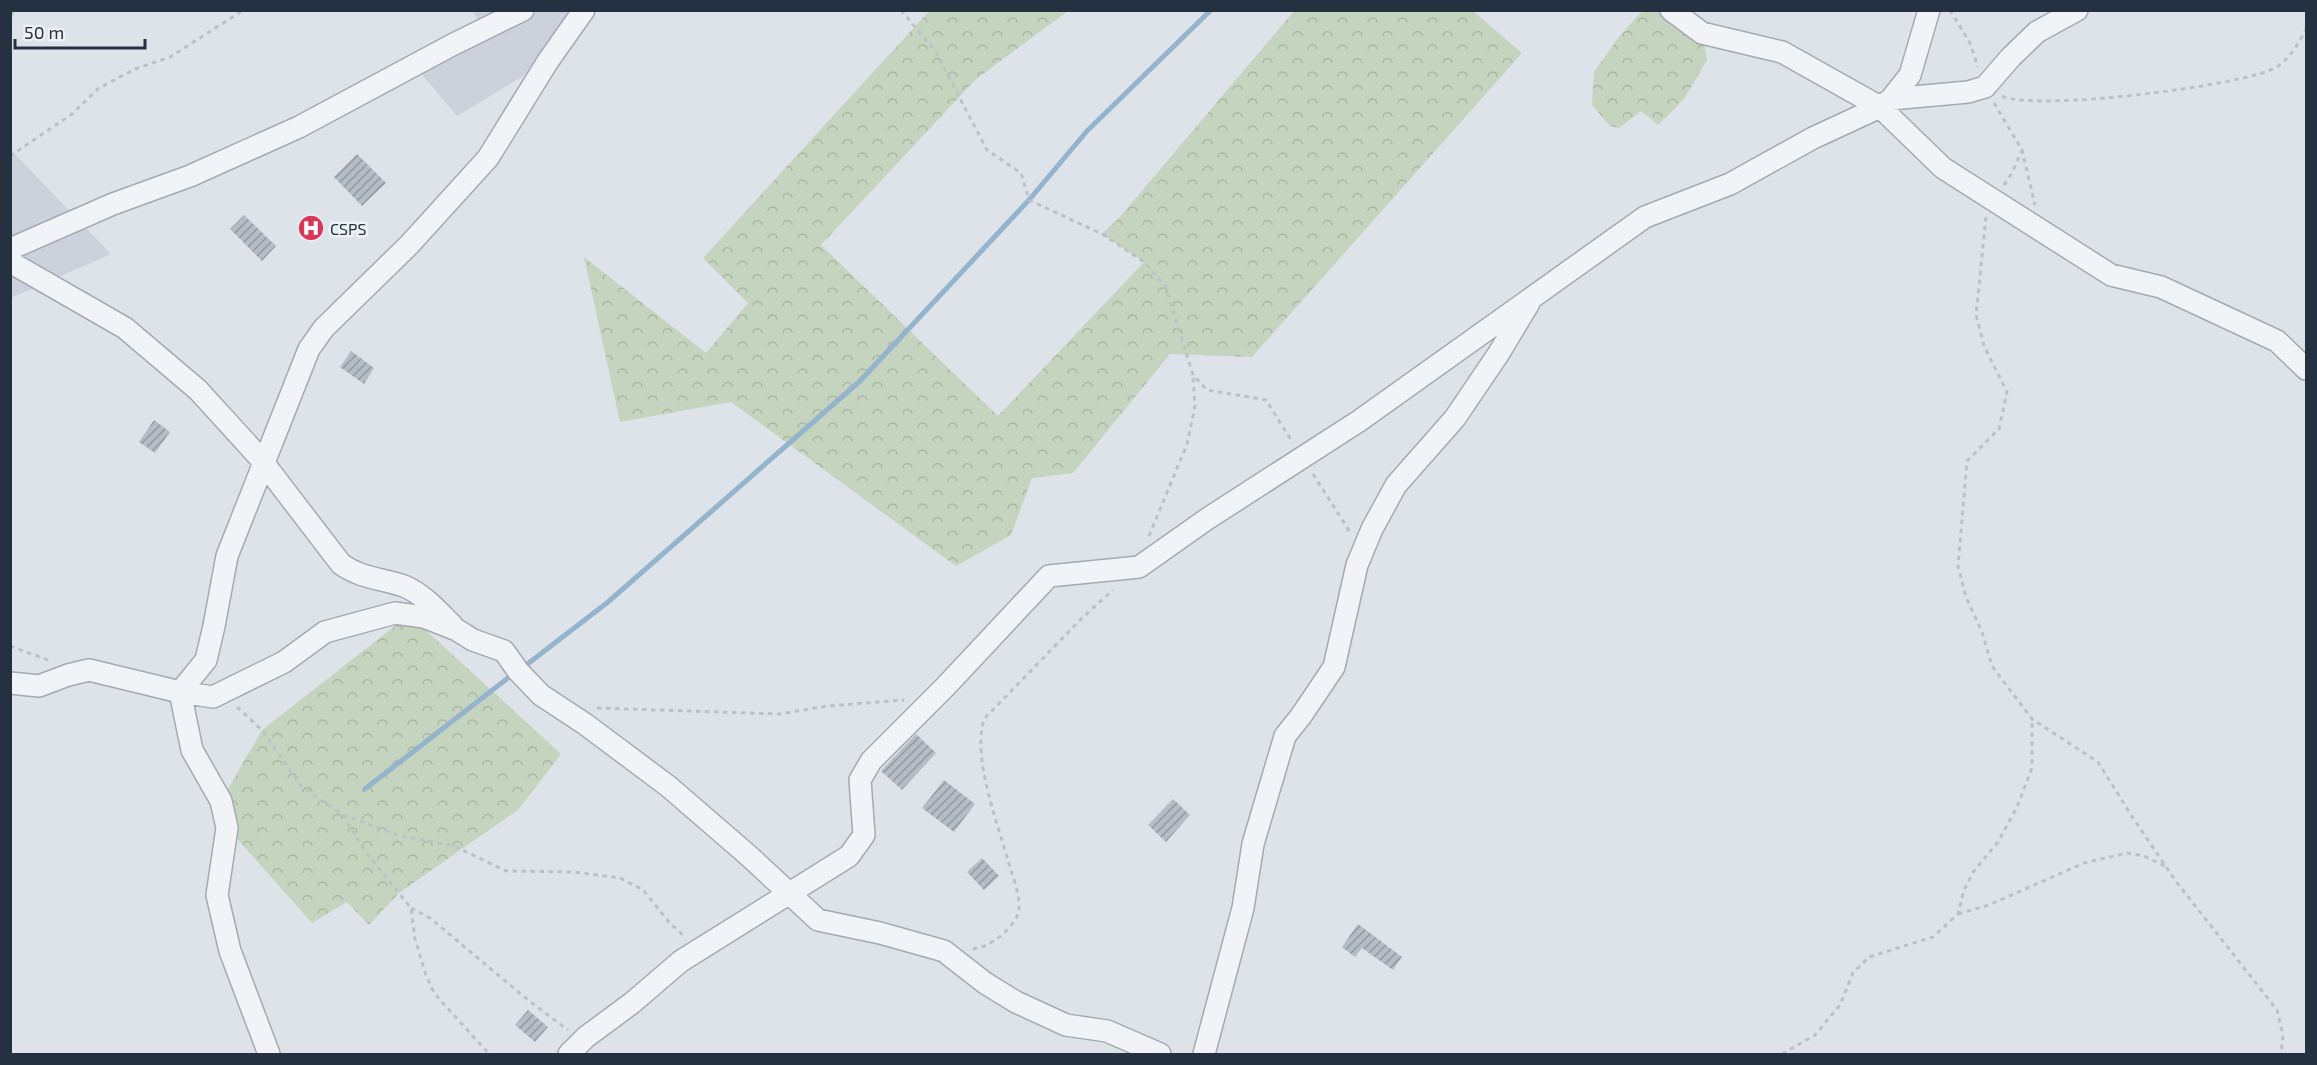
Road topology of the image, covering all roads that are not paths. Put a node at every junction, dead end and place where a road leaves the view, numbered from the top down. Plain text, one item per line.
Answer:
1 (523, 10) edge
2 (584, 10) edge
3 (1671, 10) edge
4 (1929, 10) edge
5 (2078, 10) edge
6 (1886, 103) junction
7 (10, 249) edge
8 (10, 262) edge
9 (1533, 297) junction
10 (2307, 369) edge
11 (264, 463) junction
12 (457, 630) junction
13 (10, 683) edge
14 (180, 692) junction
15 (789, 895) junction
16 (576, 1047) edge
17 (269, 1054) edge
18 (1160, 1054) edge
19 (1203, 1054) edge

1 - 7 street
2 - 11 street
3 - 6 street
4 - 6 street
5 - 6 street
6 - 9 street
6 - 10 street
8 - 11 street
9 - 15 street
9 - 19 street
11 - 12 street
11 - 14 street
12 - 14 street
12 - 15 street
13 - 14 street
14 - 17 street
15 - 16 street
15 - 18 street

